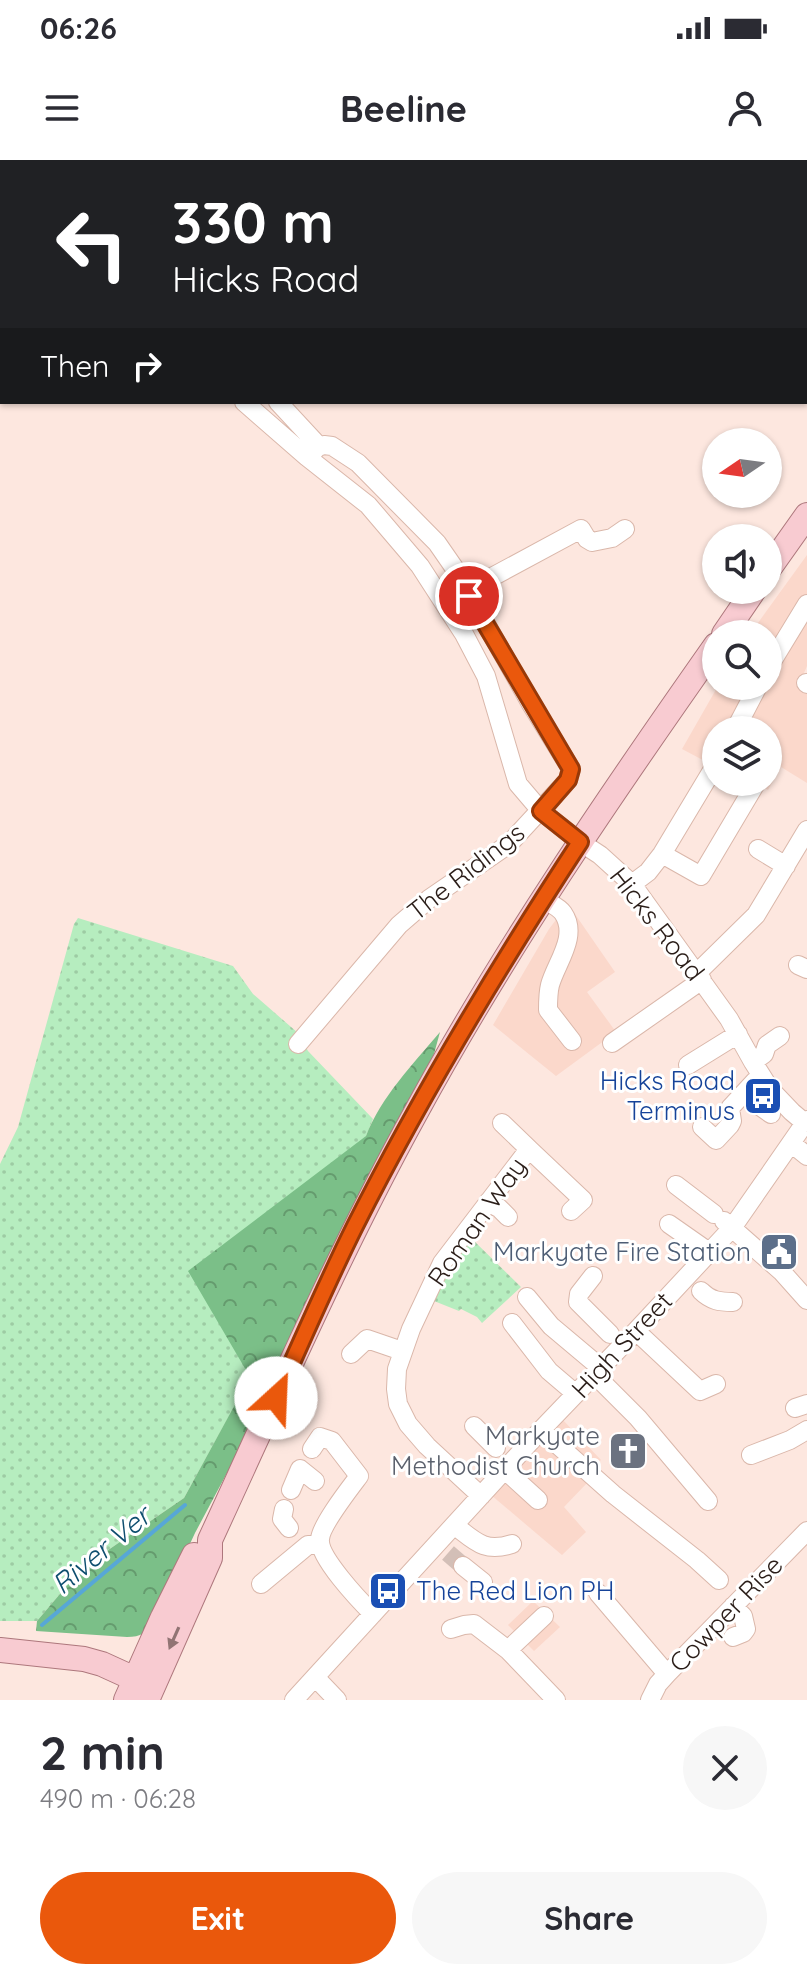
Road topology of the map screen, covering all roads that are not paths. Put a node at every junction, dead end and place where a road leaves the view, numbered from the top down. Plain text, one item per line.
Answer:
1 (247, 404) edge
2 (280, 404) edge
3 (312, 452) junction
4 (807, 515) edge
5 (625, 529) dead end
6 (782, 550) edge
7 (469, 596) junction
8 (807, 604) edge
9 (782, 645) edge
10 (702, 665) edge
11 (702, 787) edge
12 (748, 796) edge
13 (541, 811) junction
14 (807, 830) edge
15 (580, 842) junction
16 (758, 849) dead end
17 (662, 854) junction
18 (786, 866) junction
19 (632, 884) junction
20 (543, 899) junction
21 (700, 976) junction
22 (738, 1034) junction
23 (780, 1036) dead end
24 (572, 1041) dead end
25 (612, 1043) dead end
26 (298, 1044) dead end
27 (688, 1065) dead end
28 (762, 1076) junction
29 (771, 1114) dead end
30 (806, 1122) edge
31 (502, 1123) dead end
32 (702, 1127) dead end
33 (791, 1143) junction
34 (529, 1149) junction
35 (807, 1156) edge
36 (676, 1185) dead end
37 (488, 1202) junction
38 (571, 1211) dead end
39 (508, 1217) dead end
40 (723, 1221) junction
41 (669, 1224) dead end
42 (709, 1252) junction
43 (593, 1276) dead end
44 (694, 1284) junction
45 (527, 1297) dead end
46 (807, 1300) edge
47 (733, 1302) dead end
48 (512, 1323) dead end
49 (636, 1331) junction
50 (616, 1340) junction
51 (402, 1351) junction
52 (351, 1354) dead end
53 (597, 1371) junction
54 (716, 1384) dead end
55 (576, 1394) junction
56 (474, 1426) dead end
57 (541, 1430) junction
58 (807, 1430) edge
59 (312, 1449) dead end
60 (751, 1455) dead end
61 (504, 1459) junction
62 (291, 1490) dead end
63 (328, 1491) junction
64 (481, 1496) junction
65 (538, 1500) dead end
66 (708, 1501) dead end
67 (284, 1509) dead end
68 (454, 1525) junction
69 (807, 1531) edge
70 (304, 1539) junction
71 (512, 1544) dead end
72 (463, 1566) tunnel mouth
73 (719, 1580) dead end
74 (483, 1582) dead end
75 (261, 1584) dead end
76 (598, 1593) dead end
77 (733, 1606) junction
78 (373, 1614) junction
79 (544, 1616) dead end
80 (451, 1629) dead end
81 (733, 1637) dead end
82 (501, 1645) junction
83 (0, 1650) edge
84 (667, 1674) junction
85 (315, 1677) junction
86 (140, 1692) edge
87 (294, 1700) edge
88 (337, 1700) edge
89 (556, 1700) edge
90 (650, 1700) edge

1 - 3 street, Hicks Road
2 - 3 street
3 - 7 street
3 - 13 street, Hicks Road
4 - 6 main road
5 - 7 street
7 - 13 street, The Ridings
8 - 9 street
10 - 15 main road
11 - 17 street
12 - 17 street
13 - 15 street, Hicks Road
13 - 26 street, The Ridings
14 - 18 street
15 - 19 street, Hicks Road
15 - 20 main road
16 - 18 street
17 - 19 street
18 - 21 street
19 - 21 street, Hicks Road
20 - 24 street
20 - 86 main road
21 - 22 street, Hicks Road
21 - 25 street
22 - 27 street
22 - 28 street, Hicks Road
23 - 28 street
28 - 29 street
28 - 30 street, Hicks Road
28 - 32 street
30 - 33 street, High Street
31 - 34 street, Roman Way
33 - 35 street
33 - 40 street, High Street
34 - 37 street, Roman Way
34 - 38 street, Roman Way
36 - 40 street
37 - 39 street
37 - 51 street, Roman Way
40 - 42 street, High Street
40 - 46 street
41 - 42 street
42 - 44 street, High Street
43 - 50 street
44 - 47 street
44 - 49 street, High Street
45 - 53 street
48 - 55 street
49 - 50 street, High Street
49 - 54 street
50 - 53 street, High Street
51 - 52 street
51 - 64 street, Roman Way
53 - 55 street, High Street
53 - 66 street
55 - 57 street, High Street
56 - 61 street
57 - 61 street, High Street
57 - 73 street
58 - 60 street
59 - 63 street
61 - 64 street, High Street
61 - 65 street
62 - 63 street
63 - 70 street
64 - 68 street, High Street
67 - 70 street
68 - 71 street
68 - 78 street, High Street
69 - 77 street, Cowper Rise
70 - 75 street
70 - 78 street
72 - 74 street
76 - 84 street
77 - 81 street
77 - 84 street, Cowper Rise
78 - 85 street, High Street
79 - 82 street
80 - 82 street
82 - 89 street
83 - 86 main road
84 - 90 street, Cowper Rise
85 - 87 street, High Street
85 - 88 street

